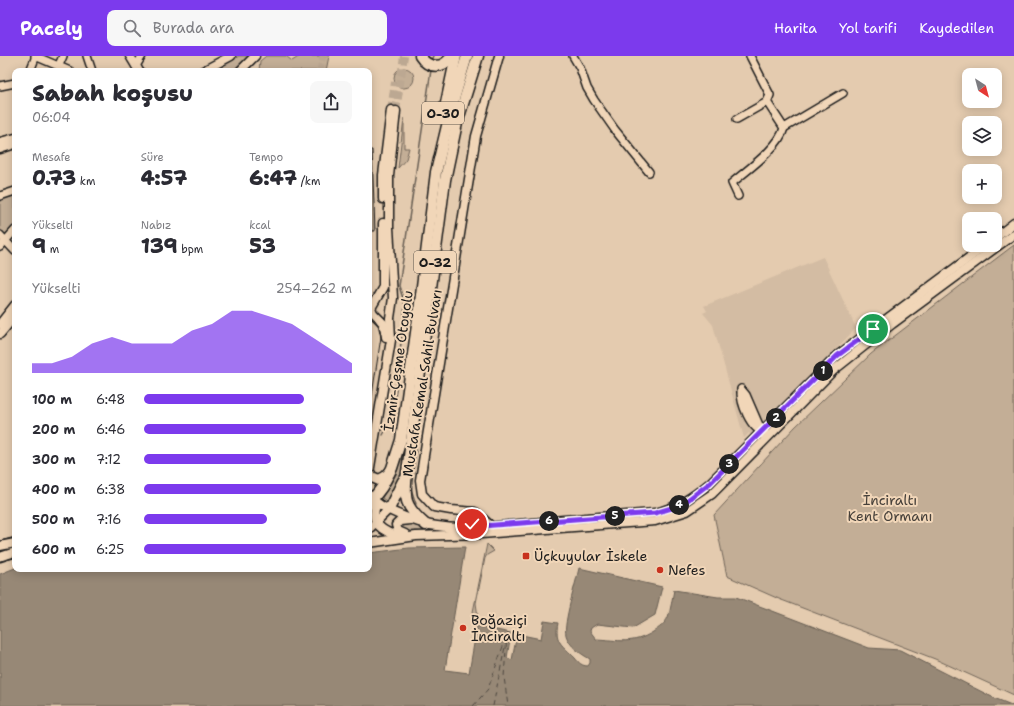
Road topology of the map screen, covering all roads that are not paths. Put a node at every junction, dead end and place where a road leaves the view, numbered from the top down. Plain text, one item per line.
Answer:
1 (36, 56) edge
2 (63, 56) edge
3 (87, 56) edge
4 (125, 56) edge
5 (130, 56) edge
6 (142, 56) edge
7 (231, 56) edge
8 (255, 56) edge
9 (420, 56) edge
10 (451, 56) edge
11 (456, 56) edge
12 (467, 56) edge
13 (478, 56) edge
14 (499, 56) edge
15 (573, 56) edge
16 (750, 56) edge
17 (31, 68) edge
18 (60, 68) edge
19 (62, 68) edge
20 (91, 68) edge
21 (134, 68) edge
22 (134, 68) edge
23 (136, 68) edge
24 (209, 68) edge
25 (243, 68) edge
26 (12, 84) edge
27 (0, 86) edge
28 (843, 93) dead end
29 (767, 102) junction
30 (737, 119) dead end
31 (784, 128) junction
32 (12, 139) edge
33 (0, 142) edge
34 (12, 145) edge
35 (0, 149) edge
36 (436, 172) junction
37 (649, 172) dead end
38 (12, 192) edge
39 (0, 196) edge
40 (738, 196) dead end
41 (1014, 223) edge
42 (1002, 232) edge
43 (12, 233) edge
44 (1014, 234) edge
45 (0, 235) edge
46 (2, 245) edge
47 (12, 250) edge
48 (978, 252) edge
49 (951, 276) junction
50 (377, 298) junction
51 (372, 306) edge
52 (393, 306) junction
53 (12, 309) edge
54 (372, 312) edge
55 (372, 313) edge
56 (12, 320) edge
57 (0, 324) edge
58 (0, 334) edge
59 (811, 389) junction
60 (372, 425) edge
61 (775, 430) junction
62 (762, 432) junction
63 (372, 455) edge
64 (392, 468) junction
65 (734, 471) junction
66 (407, 472) junction
67 (372, 476) edge
68 (372, 500) edge
69 (372, 501) edge
70 (372, 504) edge
71 (389, 509) junction
72 (468, 512) junction
73 (411, 520) junction
74 (376, 523) junction
75 (426, 524) junction
76 (372, 526) edge
77 (490, 526) junction
78 (468, 527) junction
79 (416, 536) junction
80 (372, 543) edge
81 (12, 544) edge
82 (0, 546) edge
83 (12, 553) edge
84 (0, 556) edge

1 - 17 street
1 - 18 street
2 - 19 street
3 - 20 street
4 - 21 main road
5 - 22 main road
6 - 23 street
7 - 24 main road
8 - 25 main road
9 - 10 highway
11 - 36 highway, O-30
12 - 36 highway, İzmir-Çeşme Otoyolu / O-32
13 - 66 highway, İzmir-Çeşme Otoyolu / O-32
14 - 72 main road, Mustafa Kemal Sahil Bulvarı
15 - 37 street
16 - 29 street
26 - 27 street
28 - 31 street
29 - 30 street
29 - 31 street
31 - 40 street
32 - 33 main road
34 - 35 main road
36 - 64 highway, İzmir-Çeşme Otoyolu / O-32
38 - 39 street
41 - 42 main road
43 - 46 street
44 - 49 main road
45 - 46 street
46 - 47 street
48 - 49 main road
49 - 59 main road
50 - 51 main road
50 - 52 main road
50 - 52 main road
52 - 54 main road
52 - 63 main road
53 - 57 main road
55 - 60 main road
56 - 58 main road
59 - 61 main road
59 - 62 main road
61 - 62 street
61 - 65 main road
62 - 62 street
62 - 65 street
62 - 77 main road
64 - 67 highway
64 - 68 highway, İzmir-Çeşme Otoyolu
65 - 79 main road
66 - 71 highway, Mustafa Kemal Sahil Bulvarı
66 - 75 highway
69 - 71 main road
70 - 74 main road
71 - 73 main road
71 - 74 main road, Mustafa Kemal Sahil Bulvarı
72 - 77 main road, Mustafa Kemal Sahil Bulvarı
72 - 78 main road
73 - 75 main road
73 - 79 main road
74 - 76 main road, Mustafa Kemal Sahil Bulvarı
74 - 79 main road
75 - 78 main road
77 - 78 main road
79 - 80 main road
81 - 82 main road
83 - 84 main road

